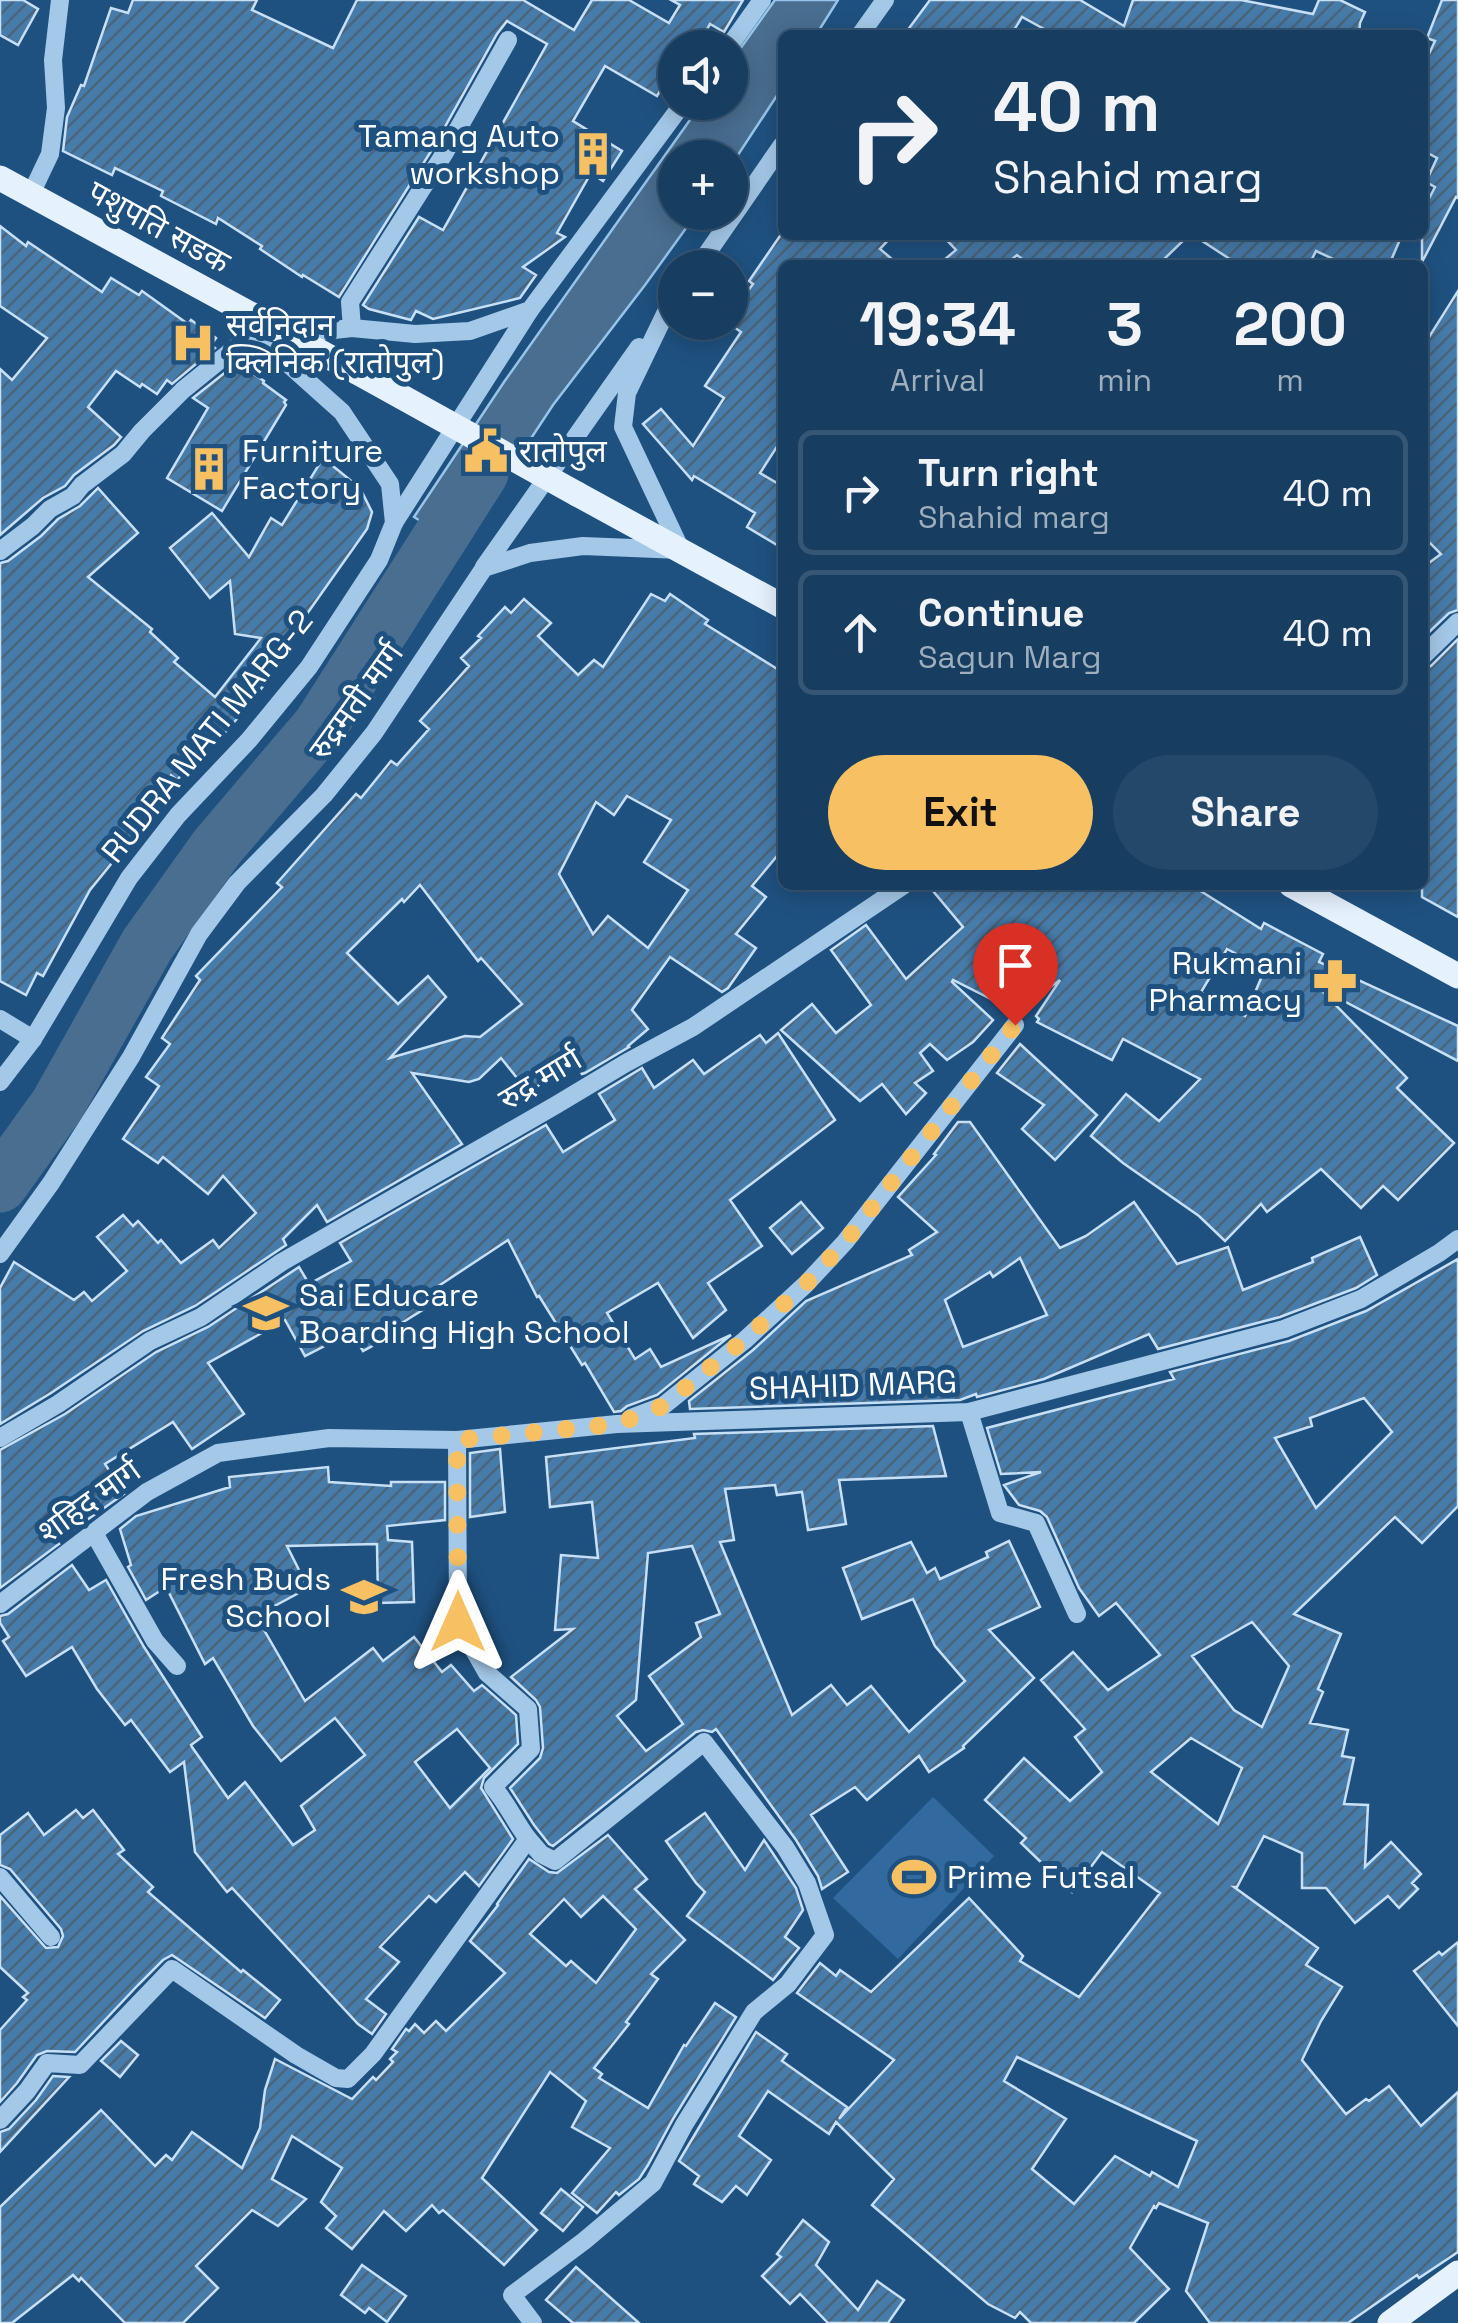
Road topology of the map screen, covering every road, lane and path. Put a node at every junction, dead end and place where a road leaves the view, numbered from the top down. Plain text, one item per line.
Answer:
1 (60, 0) edge
2 (762, 0) edge
3 (884, 0) edge
4 (741, 30) edge
5 (863, 30) edge
6 (508, 40) dead end
7 (671, 120) edge
8 (778, 151) edge
9 (0, 178) edge
10 (31, 194) junction
11 (709, 250) edge
12 (530, 310) junction
13 (658, 321) edge
14 (352, 328) junction
15 (658, 329) edge
16 (282, 344) junction
17 (394, 523) junction
18 (680, 550) junction
19 (0, 551) edge
20 (484, 568) junction
21 (778, 604) edge
22 (1458, 622) edge
23 (1428, 651) edge
24 (897, 890) edge
25 (1300, 890) edge
26 (1458, 976) edge
27 (0, 1018) edge
28 (1015, 1025) dead end
29 (32, 1039) junction
30 (0, 1082) edge
31 (1458, 1239) edge
32 (0, 1254) edge
33 (969, 1412) junction
34 (617, 1424) junction
35 (0, 1438) edge
36 (457, 1440) junction
37 (218, 1453) joint
38 (94, 1533) junction
39 (0, 1604) edge
40 (1077, 1614) dead end
41 (177, 1666) dead end
42 (528, 1839) junction
43 (0, 1877) edge
44 (50, 1937) dead end
45 (0, 2120) edge
46 (1458, 2274) edge
47 (533, 2323) edge
48 (1390, 2323) edge

1 - 10 street
2 - 4 street
3 - 5 street
6 - 14 street
7 - 12 street, RUDRA MATI MARG-2
8 - 11 street
9 - 10 main road, पशुपति सडक
10 - 16 main road, पशुपति सडक
12 - 14 street
12 - 17 street, RUDRA MATI MARG-2
13 - 20 street, रुद्रमती मार्ग
14 - 16 street
15 - 18 street
16 - 17 street
16 - 18 main road, पशुपति सडक, bridge
16 - 19 street
17 - 29 street, RUDRA MATI MARG-2
18 - 20 street
18 - 21 main road
20 - 32 street, रुद्रमती मार्ग
22 - 23 street
24 - 35 street, रुद्र मार्ग
25 - 26 main road
27 - 29 street
28 - 34 street
29 - 30 street, RUDRA MATI MARG-2
31 - 33 street, SHAHID MARG
33 - 34 street, SHAHID MARG
33 - 40 street
34 - 36 street, SHAHID MARG
36 - 37 street, SHAHID MARG
36 - 42 street
37 - 38 street, शहिद मार्ग
38 - 39 street, शहिद मार्ग
38 - 41 street
42 - 45 street
42 - 47 street
43 - 44 street
46 - 48 main road

